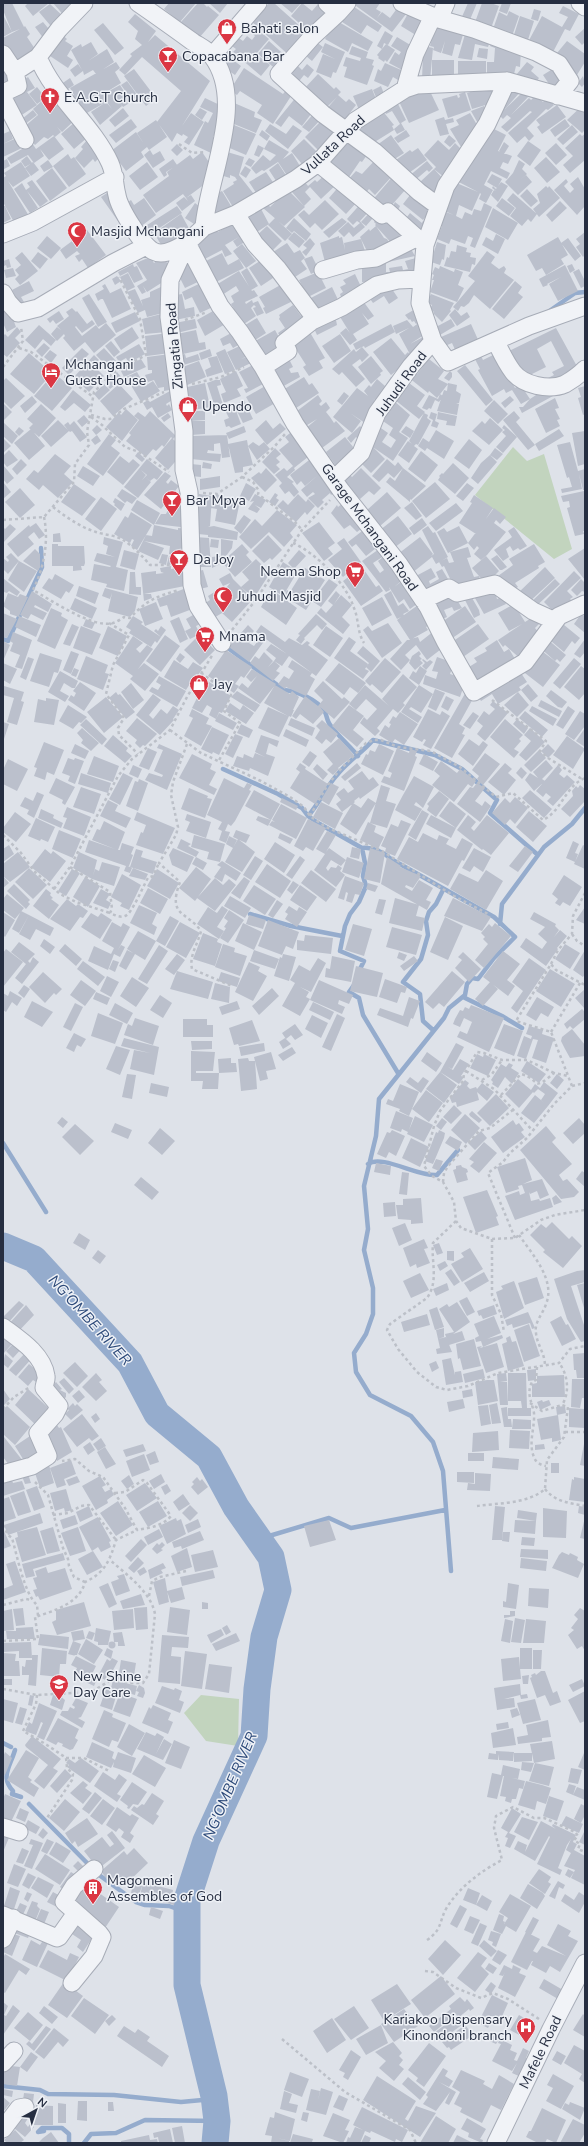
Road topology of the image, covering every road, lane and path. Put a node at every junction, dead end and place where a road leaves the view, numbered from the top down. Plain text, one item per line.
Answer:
1 (84, 3) edge
2 (138, 3) edge
3 (258, 3) edge
4 (402, 3) edge
5 (446, 3) edge
6 (580, 3) edge
7 (337, 6) edge
8 (585, 8) edge
9 (436, 18) junction
10 (3, 54) edge
11 (212, 56) junction
12 (38, 57) junction
13 (15, 72) junction
14 (507, 82) junction
15 (405, 89) junction
16 (3, 93) edge
17 (558, 96) junction
18 (3, 98) edge
19 (585, 103) edge
20 (347, 131) junction
21 (25, 140) dead end
22 (179, 144) dead end
23 (218, 161) junction
24 (318, 163) junction
25 (115, 177) junction
26 (438, 206) junction
27 (236, 214) junction
28 (204, 227) junction
29 (3, 234) edge
30 (421, 242) junction
31 (187, 243) junction
32 (146, 246) junction
33 (113, 263) junction
34 (323, 270) dead end
35 (421, 279) junction
36 (3, 293) edge
37 (220, 306) junction
38 (585, 306) edge
39 (18, 313) junction
40 (312, 322) junction
41 (170, 323) junction
42 (433, 341) junction
43 (496, 342) junction
44 (19, 348) junction
45 (260, 364) junction
46 (3, 367) edge
47 (585, 370) edge
48 (178, 388) junction
49 (92, 396) junction
50 (91, 416) junction
51 (295, 424) junction
52 (242, 477) junction
53 (337, 484) junction
54 (188, 489) junction
55 (53, 507) junction
56 (44, 517) junction
57 (3, 520) edge
58 (302, 530) junction
59 (293, 543) junction
60 (190, 566) junction
61 (192, 585) junction
62 (423, 600) junction
63 (585, 604) edge
64 (555, 621) junction
65 (101, 623) junction
66 (222, 643) junction
67 (364, 643) dead end
68 (201, 673) junction
69 (474, 692) junction
70 (170, 730) junction
71 (187, 744) junction
72 (138, 755) junction
73 (218, 762) junction
74 (583, 779) edge
75 (310, 816) junction
76 (3, 835) edge
77 (159, 863) junction
78 (70, 867) junction
79 (54, 889) junction
80 (585, 892) edge
81 (110, 913) junction
82 (490, 915) dead end
83 (572, 934) junction
84 (585, 946) edge
85 (551, 964) junction
86 (580, 983) junction
87 (585, 985) edge
88 (232, 986) dead end
89 (551, 1032) junction
90 (502, 1060) junction
91 (466, 1071) junction
92 (554, 1073) junction
93 (568, 1076) junction
94 (482, 1080) junction
95 (585, 1083) edge
96 (572, 1086) junction
97 (501, 1095) junction
98 (514, 1109) junction
99 (532, 1130) junction
100 (443, 1182) junction
101 (585, 1210) edge
102 (456, 1221) junction
103 (519, 1235) junction
104 (515, 1238) junction
105 (492, 1239) junction
106 (3, 1328) edge
107 (504, 1332) dead end
108 (585, 1346) edge
109 (559, 1363) junction
110 (545, 1366) junction
111 (537, 1367) junction
112 (47, 1378) junction
113 (530, 1402) junction
114 (562, 1405) junction
115 (3, 1409) edge
116 (565, 1432) junction
117 (585, 1432) edge
118 (59, 1462) dead end
119 (546, 1466) junction
120 (29, 1467) junction
121 (3, 1474) edge
122 (545, 1490) junction
123 (115, 1493) junction
124 (477, 1506) dead end
125 (585, 1506) edge
126 (53, 1515) junction
127 (3, 1525) edge
128 (137, 1530) junction
129 (116, 1540) junction
130 (110, 1560) junction
131 (186, 1571) dead end
132 (85, 1582) junction
133 (149, 1597) junction
134 (31, 1600) junction
135 (3, 1605) edge
136 (38, 1616) junction
137 (3, 1641) edge
138 (3, 1689) edge
139 (37, 1695) junction
140 (66, 1758) junction
141 (109, 1771) dead end
142 (47, 1818) dead end
143 (585, 1852) edge
144 (94, 1869) dead end
145 (76, 1913) junction
146 (8, 1917) edge
147 (3, 1939) edge
148 (427, 1940) dead end
149 (585, 1963) edge
150 (425, 1971) dead end
151 (72, 1983) dead end
152 (551, 2029) junction
153 (282, 2040) dead end
154 (25, 2107) dead end
155 (3, 2129) edge
156 (416, 2143) edge
157 (496, 2143) edge

1 - 12 street
2 - 11 street
3 - 11 street
4 - 9 street
5 - 9 street
6 - 8 street
7 - 20 street
9 - 15 street
9 - 17 street
10 - 13 street
11 - 23 street
12 - 13 street
12 - 25 street
13 - 16 street
14 - 15 street, Vullata Road
14 - 17 street, Vullata Road
14 - 26 street, Juhudi Road
15 - 20 street, Vullata Road
17 - 19 street, Vullata Road
18 - 21 street
20 - 24 street, Vullata Road
20 - 26 street
22 - 23 path
23 - 28 street
24 - 27 street, Vullata Road
24 - 30 street
25 - 29 street
25 - 32 street
26 - 30 street, Juhudi Road
27 - 28 street, Vullata Road
27 - 40 street
28 - 31 street, Zingatia Road
30 - 34 street
30 - 35 street, Juhudi Road
31 - 32 street
31 - 37 street, Garage Mchangani Road
31 - 41 street, Zingatia Road
32 - 33 street
33 - 39 street
33 - 49 path
35 - 40 street
35 - 42 street, Juhudi Road
36 - 39 street
37 - 41 path
37 - 45 street, Garage Mchangani Road
38 - 43 street
39 - 44 path
40 - 45 street
41 - 48 street, Zingatia Road
42 - 43 street
42 - 53 street, Juhudi Road
43 - 47 street
44 - 46 path
44 - 49 path
45 - 48 path
45 - 51 street, Garage Mchangani Road
48 - 50 path
48 - 54 street, Zingatia Road
49 - 50 path
50 - 54 path
50 - 55 path
51 - 52 path
51 - 53 street, Garage Mchangani Road
52 - 54 path
52 - 58 path
53 - 58 path
53 - 62 street, Garage Mchangani Road
54 - 60 street, Zingatia Road
55 - 56 path
55 - 60 path
56 - 57 path
56 - 65 path
58 - 59 path
59 - 66 path
59 - 67 path
60 - 61 street, Zingatia Road
61 - 65 path
61 - 66 street, Zingatia Road
62 - 64 street
62 - 69 street, Garage Mchangani Road
63 - 64 street
64 - 69 street
65 - 72 path
66 - 68 path
68 - 70 path
68 - 73 path
69 - 74 path
70 - 71 path
70 - 72 path
71 - 73 path
71 - 77 path
72 - 78 path
73 - 75 path
74 - 75 path
75 - 82 path
76 - 79 path
77 - 81 path
77 - 88 path
78 - 79 path
78 - 81 path
79 - 81 path
80 - 83 path
83 - 84 path
83 - 85 path
85 - 86 path
85 - 89 path
86 - 87 path
86 - 89 path
89 - 93 path
90 - 91 path
90 - 92 path
90 - 94 path
91 - 94 path
91 - 100 path
92 - 93 path
92 - 97 path
93 - 96 path
94 - 97 path
95 - 96 path
96 - 99 path
97 - 98 path
98 - 99 path
98 - 100 path
99 - 104 path
100 - 102 path
101 - 103 path
102 - 105 path
102 - 111 path
103 - 104 path
103 - 110 path
104 - 105 path
105 - 107 path
106 - 112 street
108 - 109 path
109 - 110 path
109 - 114 path
110 - 111 path
111 - 113 path
112 - 115 path
112 - 120 street
113 - 114 path
113 - 119 path
114 - 116 path
116 - 117 path
116 - 119 path
118 - 123 path
119 - 122 path
120 - 121 street
120 - 126 path
122 - 124 path
122 - 125 path
123 - 128 path
123 - 128 path
126 - 129 path
126 - 132 path
127 - 134 path
128 - 129 path
129 - 130 path
130 - 132 path
130 - 133 path
131 - 133 path
132 - 136 path
133 - 139 path
134 - 135 path
134 - 136 path
136 - 137 path
138 - 139 path
139 - 140 path
140 - 141 path
140 - 142 path
143 - 148 path
144 - 145 street
145 - 146 street
145 - 151 street
146 - 147 street
149 - 152 street, Mafele Road
150 - 152 path
152 - 157 street, Mafele Road
153 - 156 path
154 - 155 street

